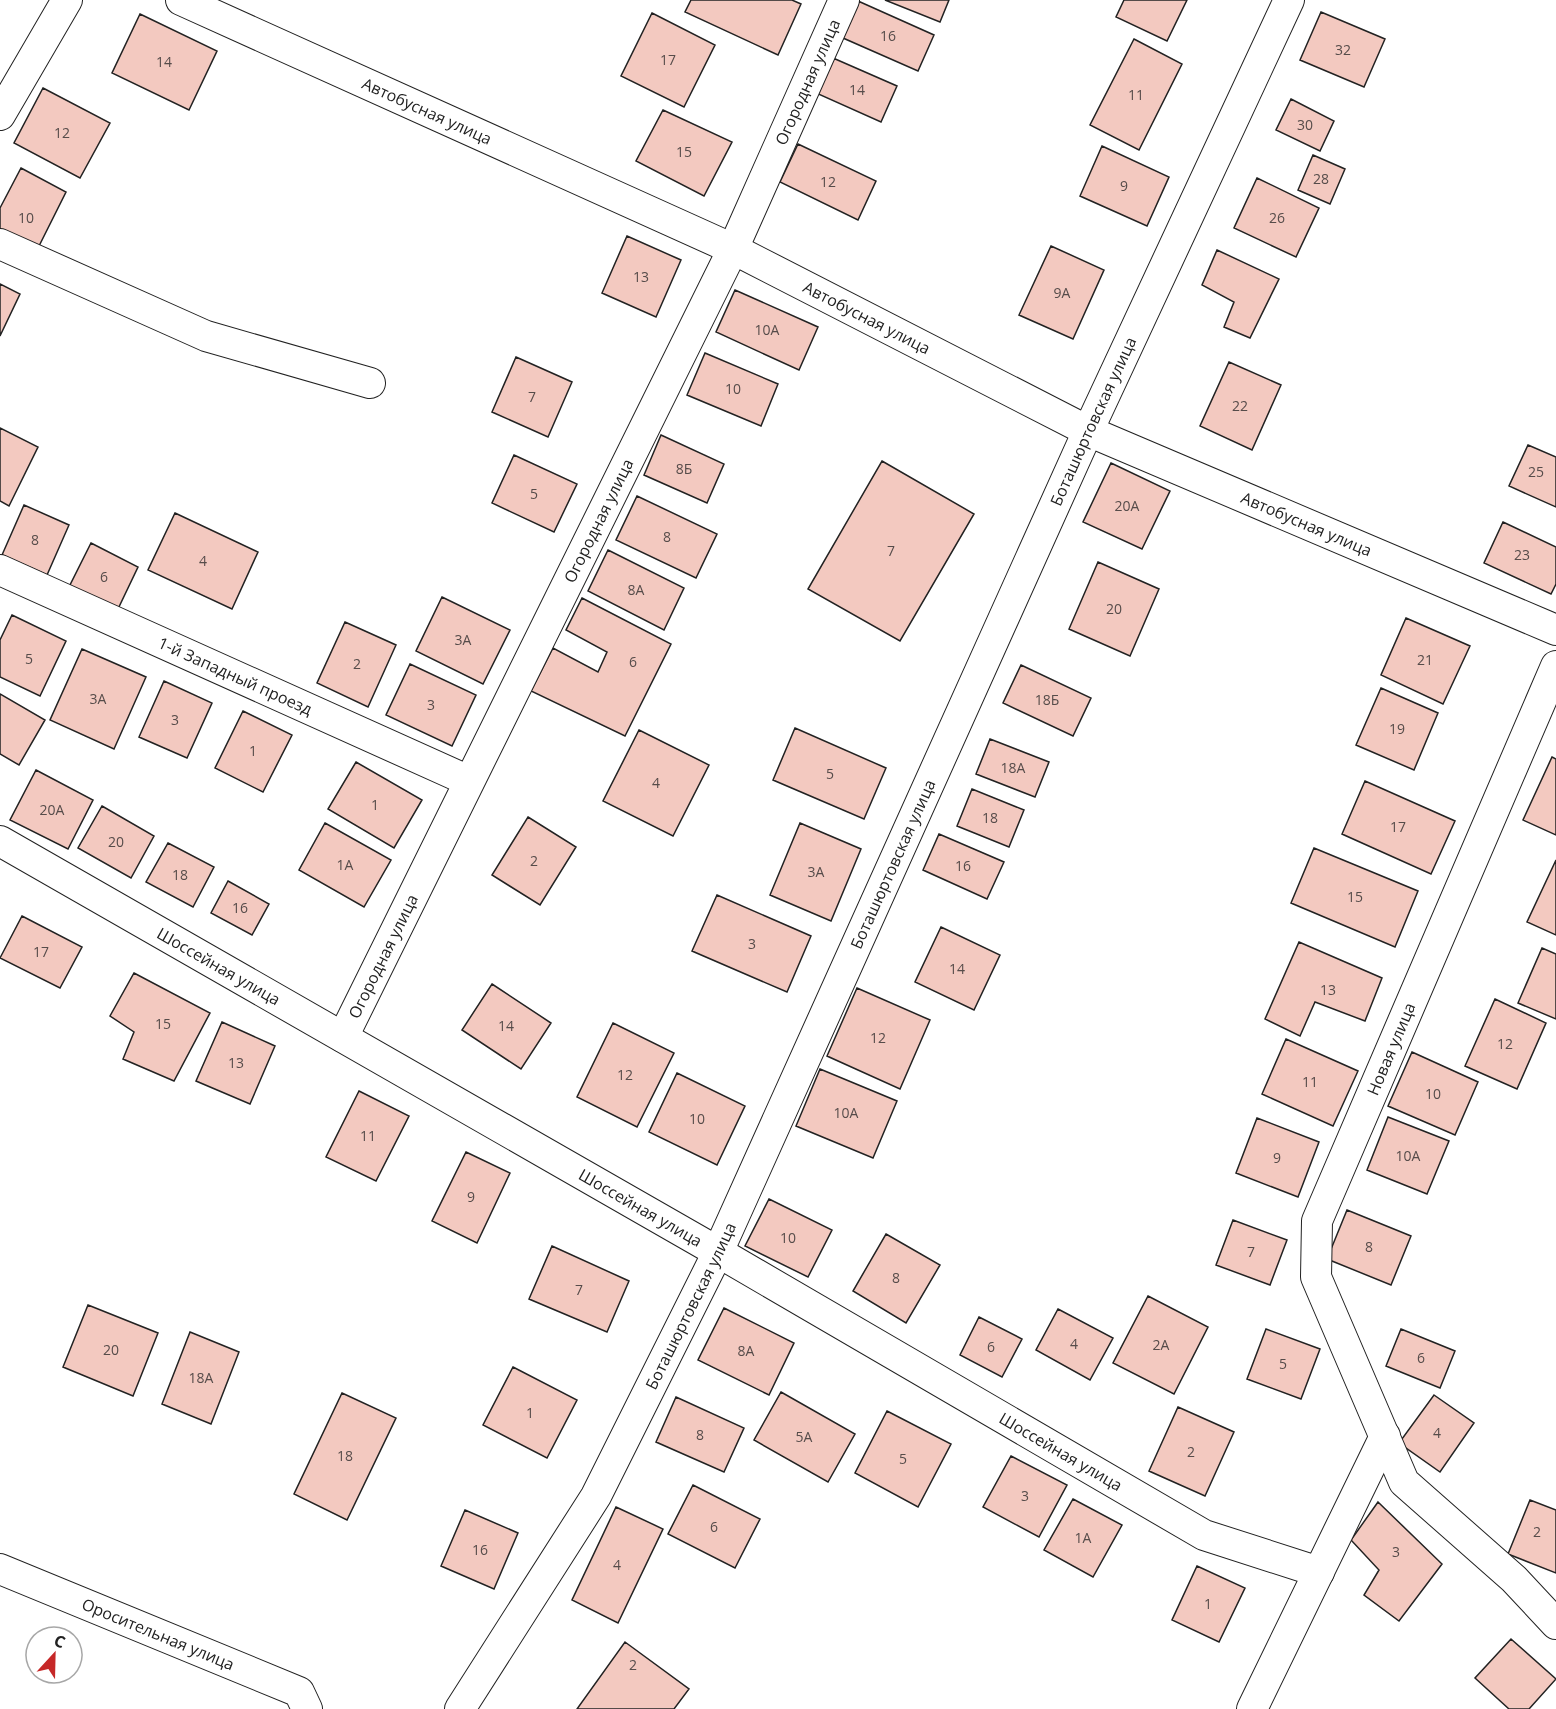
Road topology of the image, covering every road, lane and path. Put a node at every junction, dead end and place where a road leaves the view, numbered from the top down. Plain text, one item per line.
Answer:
1 (67, 0) edge
2 (180, 0) edge
3 (844, 0) edge
4 (1289, 0) edge
5 (0, 115) edge
6 (0, 244) edge
7 (733, 249) junction
8 (370, 383) dead end
9 (1088, 430) junction
10 (0, 570) edge
11 (1556, 630) edge
12 (1556, 666) edge
13 (469, 782) junction
14 (0, 841) edge
15 (343, 1037) junction
16 (718, 1252) junction
17 (1385, 1436) junction
18 (0, 1569) edge
19 (1319, 1572) junction
20 (1556, 1624) edge
21 (307, 1709) edge
22 (460, 1709) edge
23 (1252, 1709) edge

1 - 5 street
2 - 7 street, Автобусная улица
3 - 7 street, Огородная улица
4 - 9 street, Боташюртовская улица
6 - 8 street
7 - 9 street, Автобусная улица
7 - 13 street, Огородная улица
9 - 11 street, Автобусная улица
9 - 16 street, Боташюртовская улица
10 - 13 street, 1-й Западный проезд
12 - 17 street, Новая улица
13 - 15 street, Огородная улица
14 - 15 street, Шоссейная улица
15 - 16 street, Шоссейная улица
16 - 19 street, Шоссейная улица
16 - 22 street, Боташюртовская улица
17 - 19 street
17 - 20 street, Новая улица
18 - 21 street, Оросительная улица
19 - 23 street

